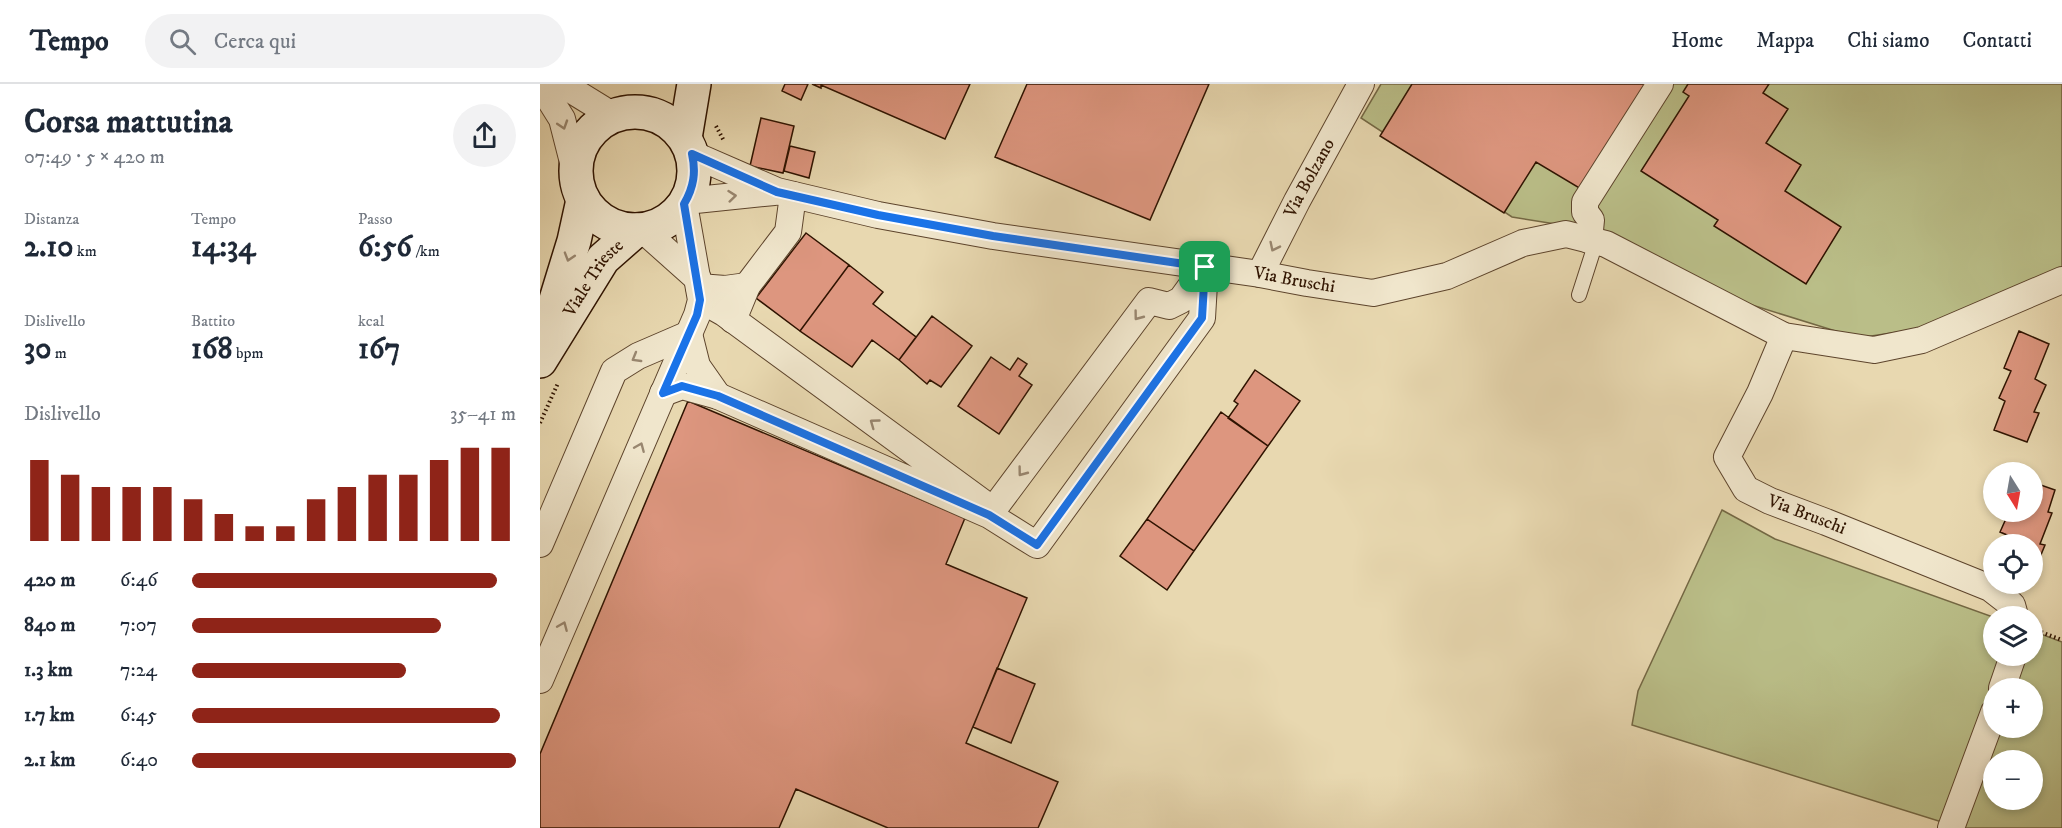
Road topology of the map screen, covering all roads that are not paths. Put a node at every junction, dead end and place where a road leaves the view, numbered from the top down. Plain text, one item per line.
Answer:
1 (540, 84) edge
2 (558, 84) edge
3 (651, 84) edge
4 (694, 84) edge
5 (1361, 84) edge
6 (1660, 84) edge
7 (622, 113) junction
8 (689, 146) junction
9 (579, 185) junction
10 (785, 193) junction
11 (685, 202) junction
12 (639, 230) junction
13 (1592, 241) junction
14 (1205, 267) junction
15 (1260, 274) junction
16 (2062, 280) edge
17 (747, 286) junction
18 (699, 289) junction
19 (1579, 295) dead end
20 (733, 320) junction
21 (689, 334) junction
22 (1784, 336) junction
23 (540, 349) edge
24 (540, 361) edge
25 (663, 393) junction
26 (718, 396) junction
27 (991, 512) junction
28 (540, 544) edge
29 (2012, 606) edge
30 (540, 680) edge
31 (1984, 738) edge
32 (1951, 828) edge

1 -> 9 street
2 - 7 street
3 - 7 main road
4 - 8 main road
5 -> 15 street, Via Bolzano
6 - 13 street
7 - 8 main road
7 - 9 main road
8 - 10 street, Via Bruschi
8 - 11 main road
9 - 12 main road
9 -> 23 main road, Viale Trieste
11 -> 10 street, Via Bruschi
10 - 14 street, Via Bruschi
10 - 17 street
11 - 12 main road
11 - 18 street
12 - 18 street
12 - 24 main road, Viale Trieste
13 - 15 street, Via Bruschi
13 - 19 lane
13 - 22 street, Via Bruschi
14 - 15 street, Via Bruschi
14 -> 27 street
14 - 27 street
16 - 22 street, Via Bruschi
17 - 18 street
17 - 20 street
18 - 20 street
18 - 21 street
27 -> 20 street
21 - 25 street
21 - 26 street
21 -> 28 street
22 - 29 street, Via Bruschi
25 - 26 street
30 -> 25 street
26 - 27 street
31 - 32 street

